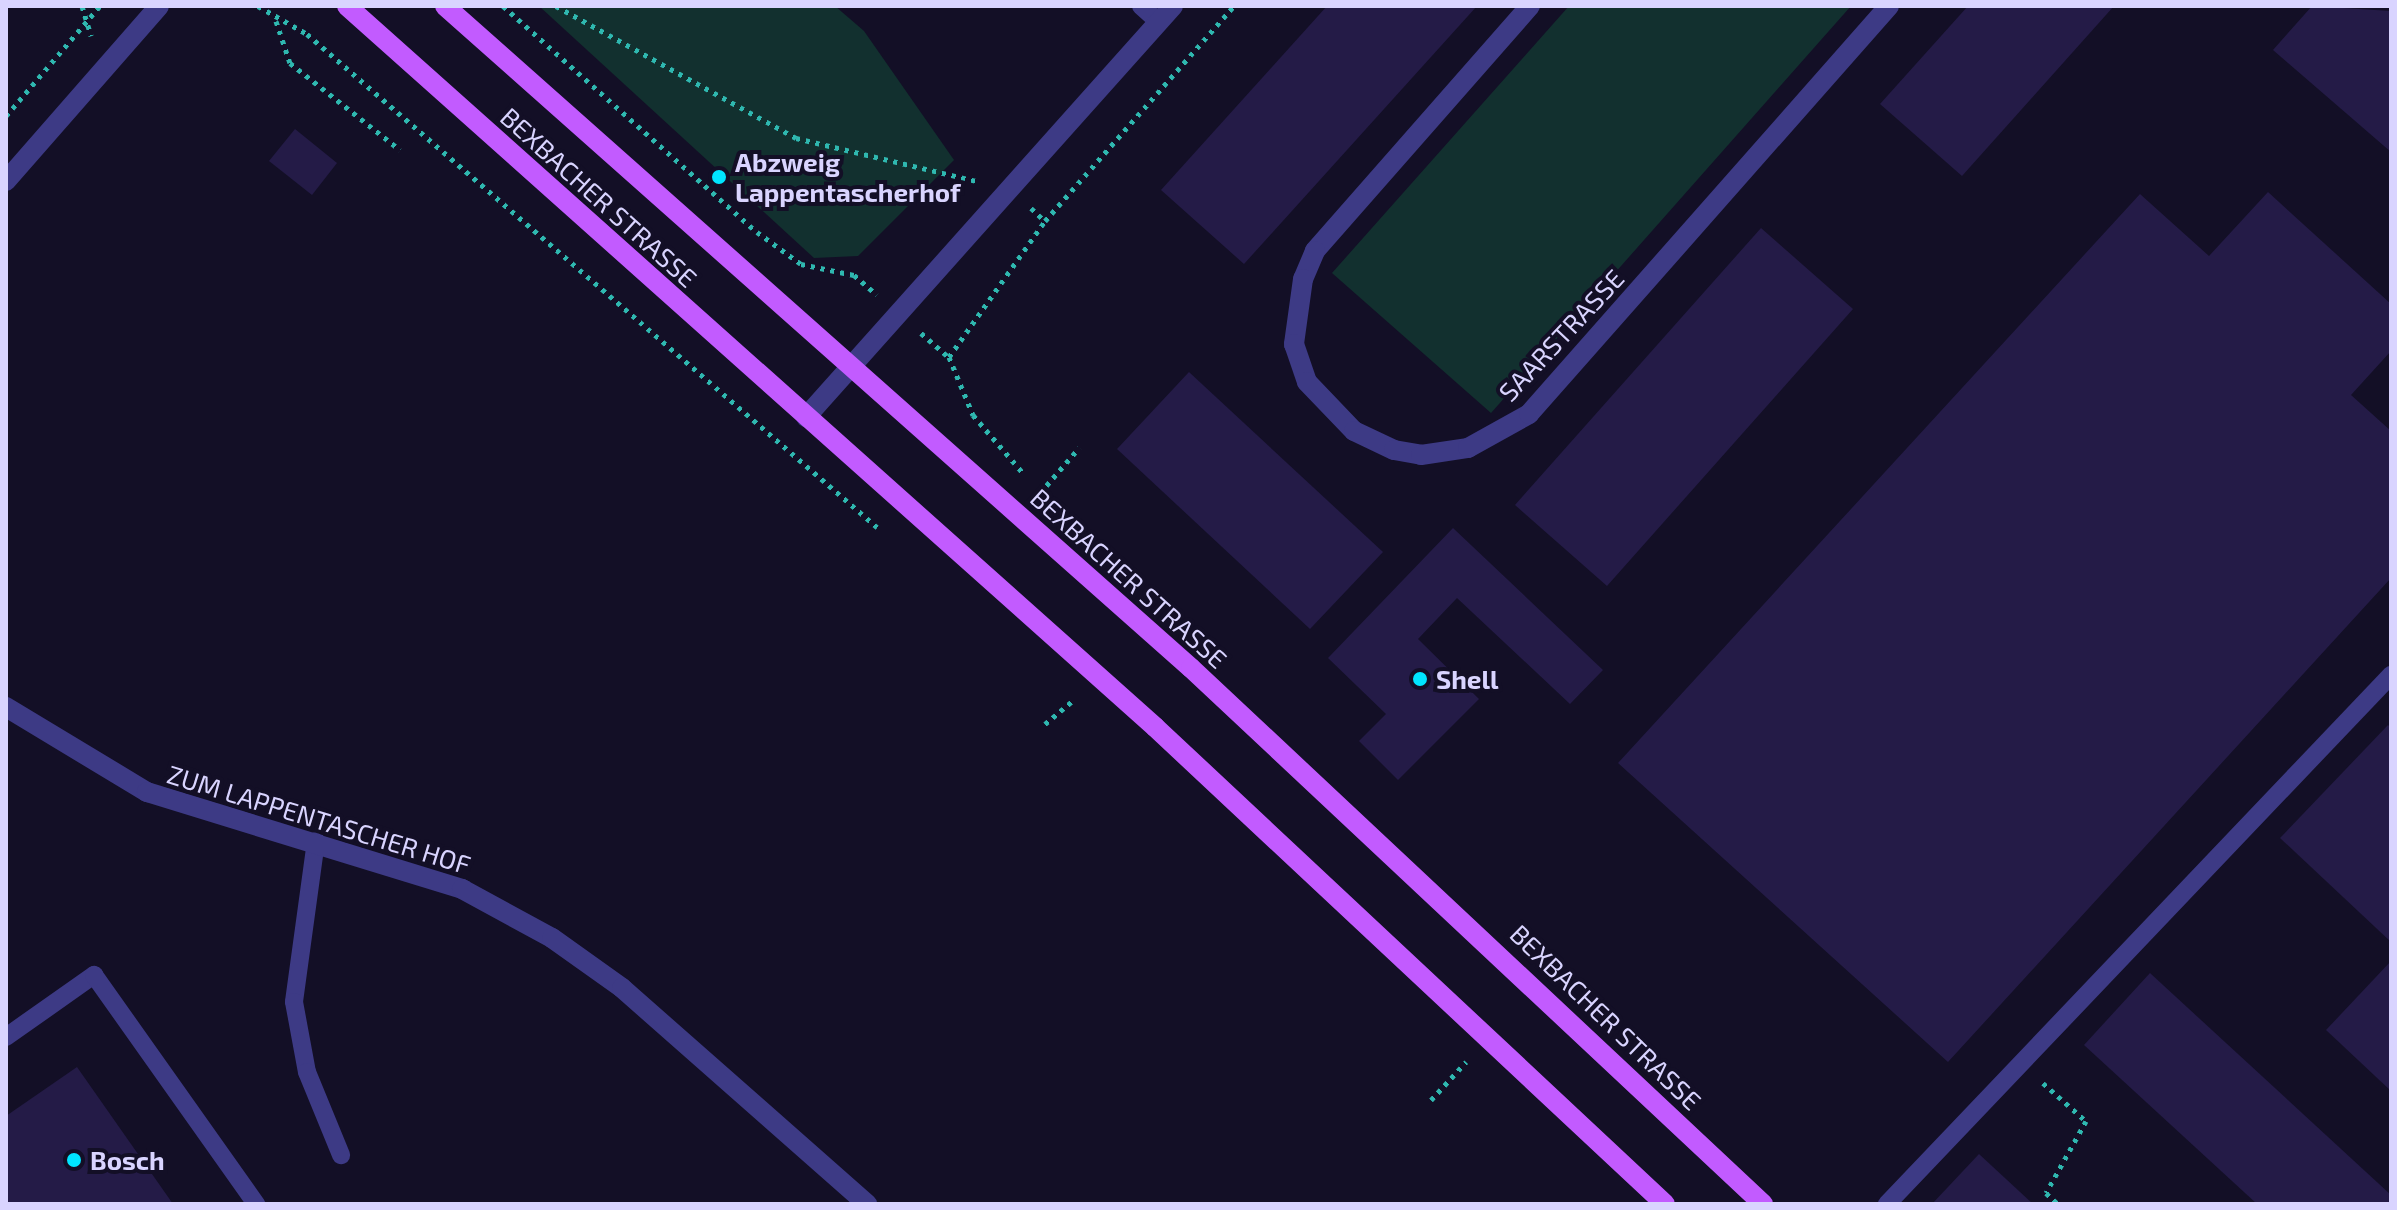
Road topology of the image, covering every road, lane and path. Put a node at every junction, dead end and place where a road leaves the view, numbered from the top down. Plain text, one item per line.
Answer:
1 (100, 6) edge
2 (159, 6) edge
3 (258, 6) edge
4 (347, 6) edge
5 (445, 6) edge
6 (556, 6) edge
7 (1141, 6) edge
8 (1173, 6) edge
9 (1234, 6) edge
10 (1530, 6) edge
11 (1889, 6) edge
12 (276, 20) junction
13 (1159, 22) junction
14 (6, 116) edge
15 (400, 150) dead end
16 (6, 181) edge
17 (1011, 190) junction
18 (1045, 221) junction
19 (949, 357) dead end
20 (853, 365) junction
21 (806, 417) junction
22 (1079, 448) dead end
23 (1021, 515) junction
24 (884, 532) dead end
25 (2391, 675) edge
26 (1064, 688) dead end
27 (1076, 698) junction
28 (6, 707) edge
29 (1087, 709) dead end
30 (1045, 724) dead end
31 (316, 841) junction
32 (6, 1037) edge
33 (1455, 1050) dead end
34 (1467, 1061) junction
35 (2021, 1064) junction
36 (1478, 1072) dead end
37 (1431, 1100) dead end
38 (341, 1155) dead end
39 (256, 1204) edge
40 (867, 1204) edge
41 (1665, 1204) edge
42 (1763, 1204) edge
43 (1887, 1204) edge
44 (2058, 1204) edge

1 - 14 path
2 - 16 street
3 - 12 path
4 - 21 main road, BEXBACHER STRASSE
5 - 20 main road, BEXBACHER STRASSE
6 - 17 path
7 - 13 lane
8 - 13 street
9 - 18 path
10 - 11 street, SAARSTRASSE
12 - 15 path
12 - 24 path
13 - 17 street
17 - 18 path
17 - 20 street
18 - 19 path
20 - 21 street
20 - 23 main road, BEXBACHER STRASSE
21 - 41 main road, BEXBACHER STRASSE
22 - 23 path
23 - 42 main road, BEXBACHER STRASSE
25 - 35 lane
26 - 27 path
27 - 29 path
27 - 30 path
28 - 31 street, ZUM LAPPENTASCHER HOF
31 - 38 lane
31 - 40 street, ZUM LAPPENTASCHER HOF
32 - 39 lane
33 - 34 path
34 - 36 path
34 - 37 path
35 - 43 lane
35 - 44 path

